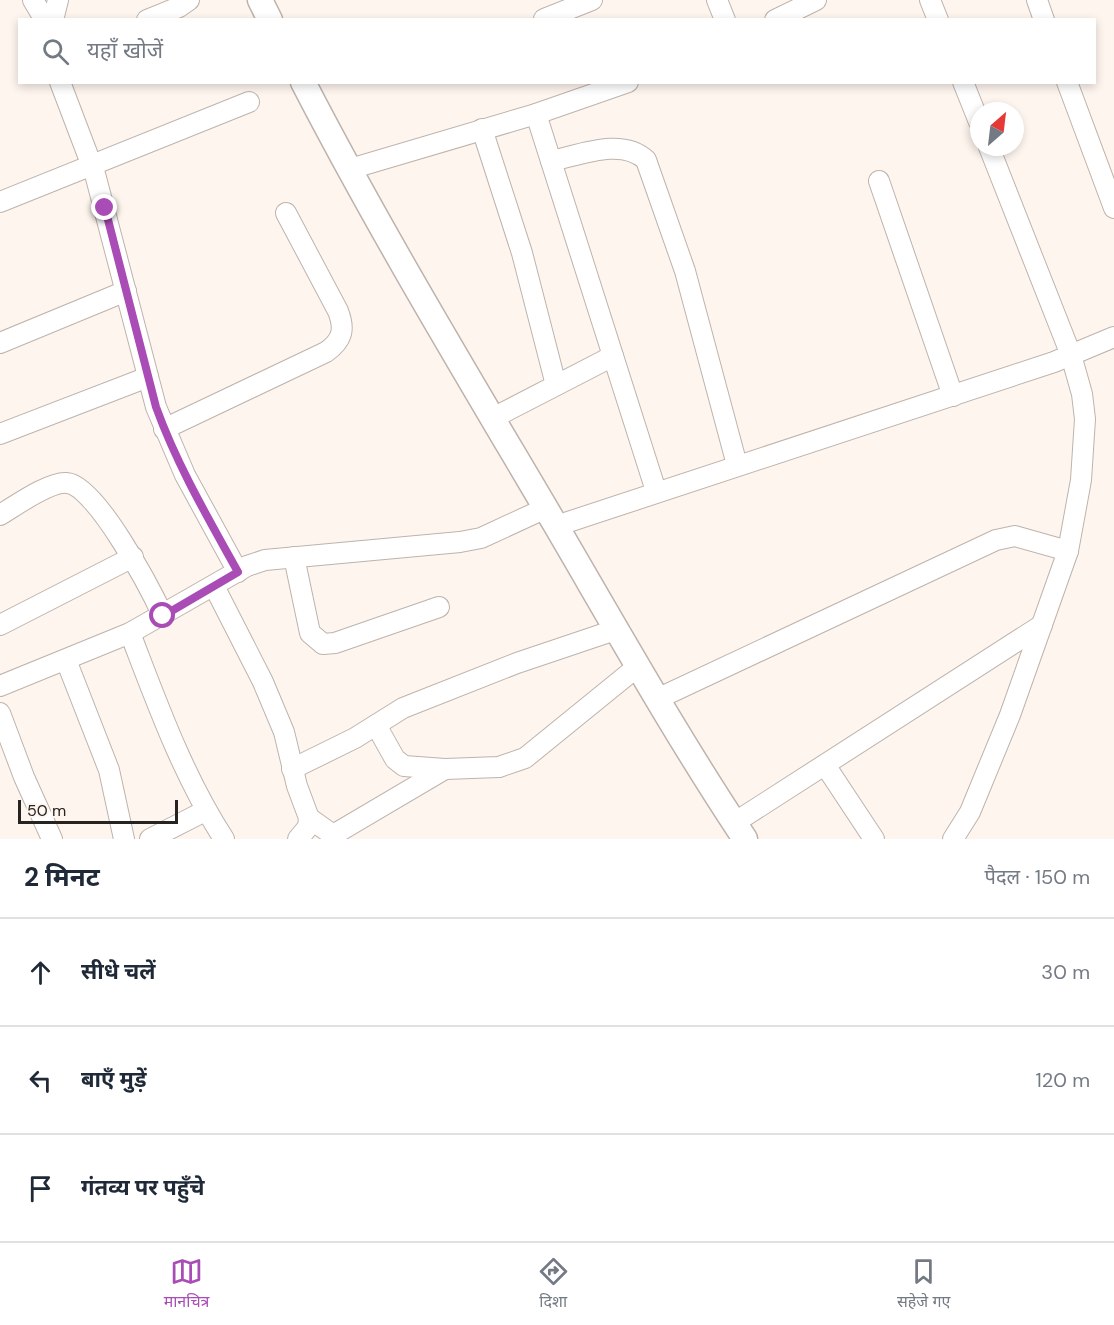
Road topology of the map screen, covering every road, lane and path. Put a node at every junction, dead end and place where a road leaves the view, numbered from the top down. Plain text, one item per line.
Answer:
1 (33, 0) edge
2 (58, 0) edge
3 (189, 0) edge
4 (260, 0) edge
5 (592, 0) edge
6 (717, 0) edge
7 (816, 0) edge
8 (930, 0) edge
9 (1037, 0) edge
10 (44, 18) edge
11 (54, 18) edge
12 (152, 18) edge
13 (269, 18) edge
14 (547, 18) edge
15 (724, 18) edge
16 (779, 18) edge
17 (937, 18) edge
18 (1043, 18) edge
19 (61, 84) edge
20 (304, 84) edge
21 (622, 84) edge
22 (964, 84) edge
23 (1068, 84) edge
24 (249, 102) dead end
25 (971, 102) edge
26 (536, 114) junction
27 (482, 129) junction
28 (993, 156) edge
29 (551, 161) junction
30 (92, 166) junction
31 (350, 169) junction
32 (879, 181) dead end
33 (0, 202) edge
34 (1114, 208) edge
35 (286, 213) dead end
36 (126, 291) junction
37 (1114, 336) edge
38 (0, 343) edge
39 (1071, 355) junction
40 (613, 356) junction
41 (148, 377) junction
42 (556, 385) junction
43 (953, 396) junction
44 (491, 419) junction
45 (164, 429) junction
46 (0, 434) edge
47 (737, 465) junction
48 (656, 491) junction
49 (0, 515) edge
50 (551, 517) junction
51 (1068, 551) junction
52 (133, 557) junction
53 (294, 557) junction
54 (238, 572) junction
55 (214, 586) junction
56 (439, 607) dead end
57 (163, 616) junction
58 (0, 625) edge
59 (1042, 625) junction
60 (615, 630) junction
61 (130, 633) junction
62 (66, 660) junction
63 (637, 667) junction
64 (2, 681) edge
65 (657, 699) junction
66 (0, 713) edge
67 (376, 725) junction
68 (825, 765) junction
69 (292, 769) junction
70 (445, 769) junction
71 (205, 810) junction
72 (309, 818) junction
73 (740, 831) edge
74 (52, 839) edge
75 (124, 839) edge
76 (150, 839) edge
77 (224, 839) edge
78 (298, 839) edge
79 (874, 839) edge
80 (953, 839) edge

1 - 10 street
2 - 11 street
3 - 12 street
4 - 13 street
5 - 14 street
6 - 15 street
7 - 16 street
8 - 17 street
9 - 18 street
19 - 30 street
20 - 31 street
21 - 26 street
22 - 25 street
23 - 34 street
24 - 30 street
26 - 27 street
26 - 29 street
27 - 31 street
27 - 42 street
28 - 39 street
29 - 40 street
29 - 47 street
30 - 33 street
30 - 36 street
31 - 44 street
32 - 43 street
35 - 45 street
36 - 38 street
36 - 41 street
37 - 39 street
39 - 43 street
39 - 51 street
40 - 42 street
40 - 48 street
41 - 45 street
41 - 46 street
42 - 44 street
43 - 47 street
44 - 50 street
45 - 54 street
47 - 48 street
48 - 50 street
49 - 52 street
50 - 53 street
50 - 60 street
51 - 59 street
51 - 65 street
52 - 57 street
52 - 58 street
53 - 54 street
53 - 56 street
54 - 55 street
55 - 57 street
55 - 69 street
57 - 61 street
59 - 68 street
59 - 80 street
60 - 63 street
60 - 67 street
61 - 62 street
61 - 71 street
62 - 64 street
62 - 75 street
63 - 65 street
63 - 70 street
65 - 73 street
66 - 74 street
67 - 69 street
67 - 70 street
68 - 73 street
68 - 79 street
69 - 72 street
70 - 72 street
71 - 76 street
71 - 77 street
72 - 78 street

